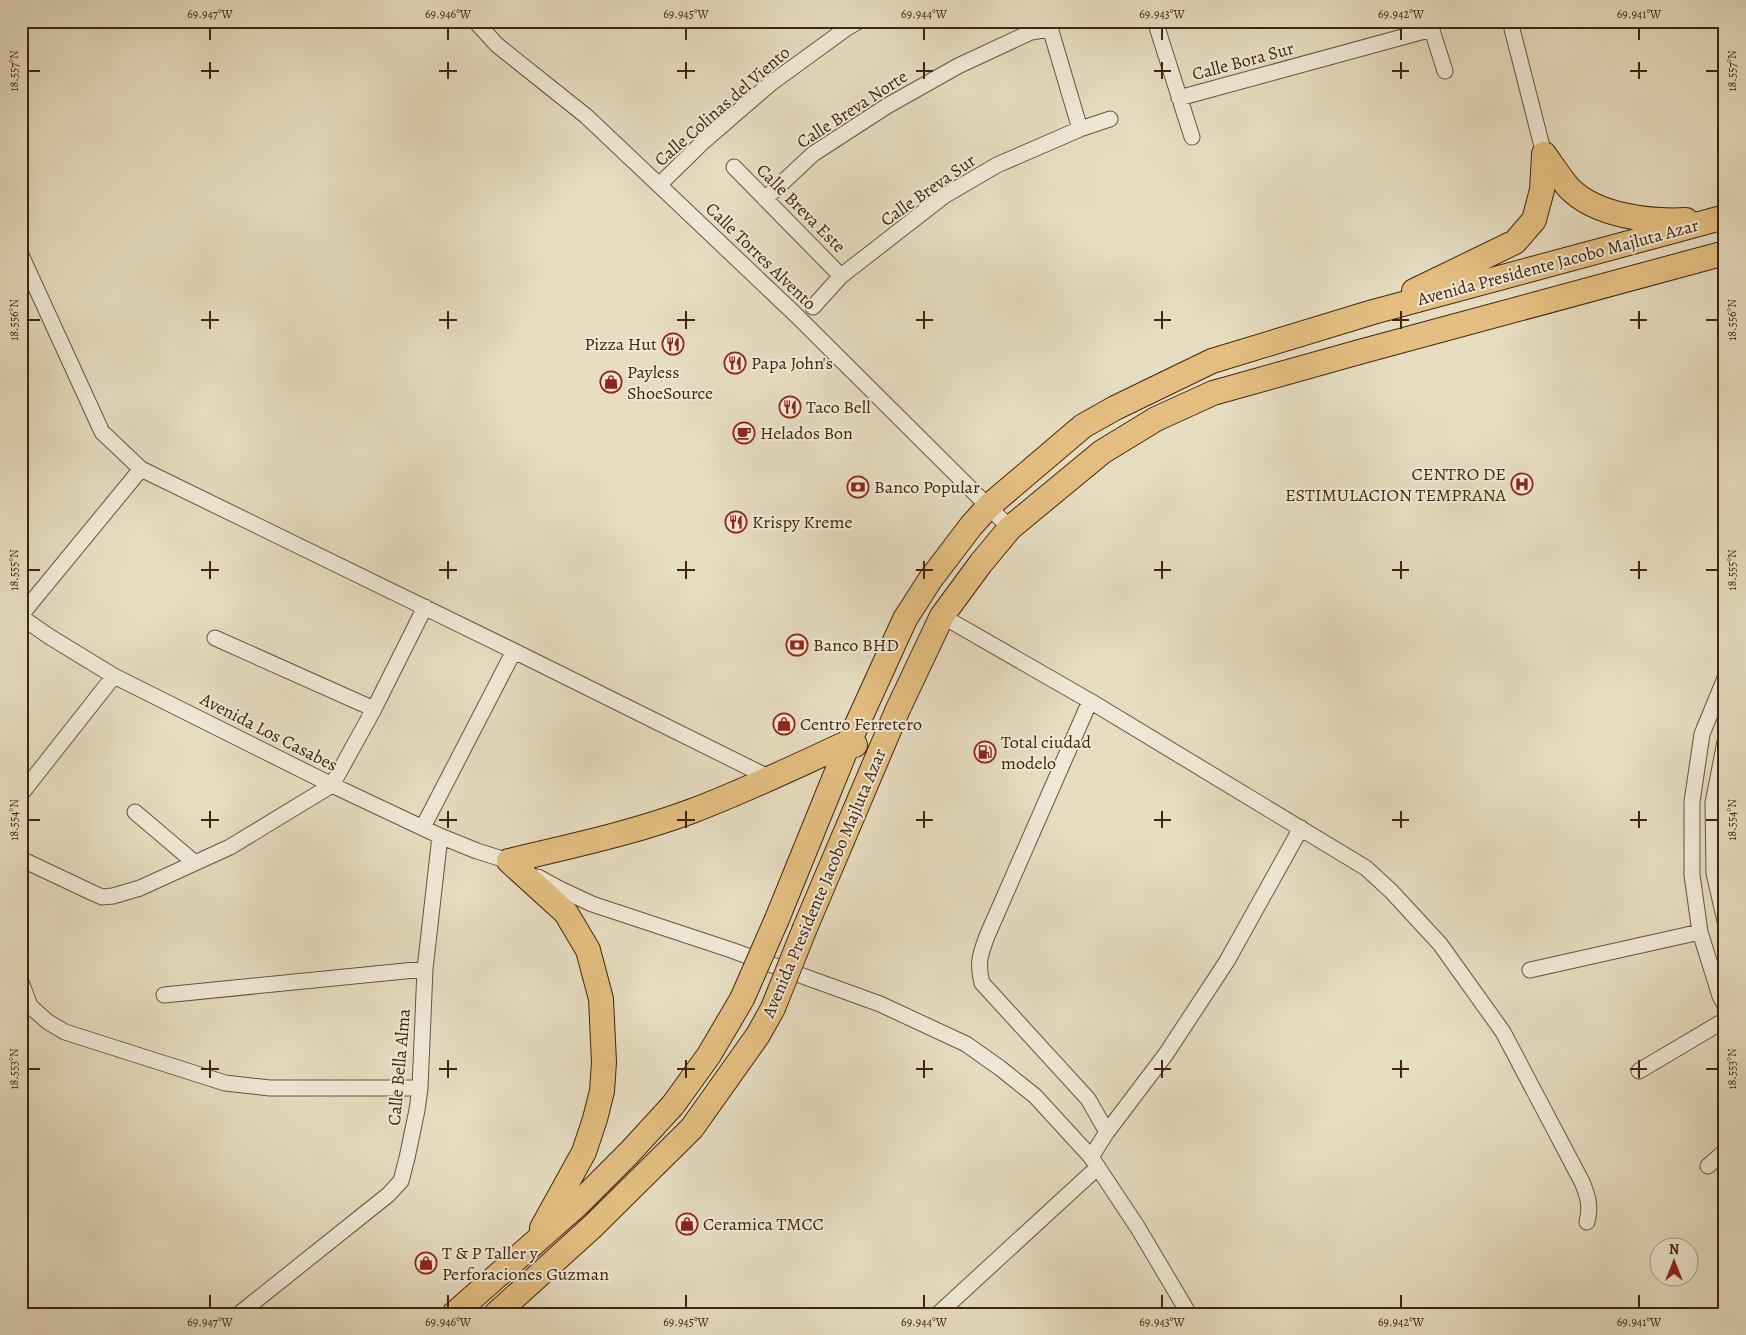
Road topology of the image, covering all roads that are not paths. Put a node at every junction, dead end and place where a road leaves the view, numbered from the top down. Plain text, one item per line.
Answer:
1 (475, 21) edge
2 (859, 21) edge
3 (1155, 21) edge
4 (1510, 21) edge
5 (1049, 25) edge
6 (1430, 25) edge
7 (1028, 27) edge
8 (1445, 71) dead end
9 (1179, 98) junction
10 (1110, 119) dead end
11 (1080, 129) junction
12 (1192, 137) dead end
13 (1544, 154) junction
14 (734, 167) dead end
15 (659, 185) junction
16 (766, 199) junction
17 (1720, 218) edge
18 (1725, 253) edge
19 (21, 255) edge
20 (841, 276) junction
21 (813, 308) dead end
22 (1373, 312) junction
23 (141, 469) junction
24 (989, 506) junction
25 (1010, 528) junction
26 (425, 607) junction
27 (21, 616) edge
28 (942, 616) junction
29 (215, 638) dead end
30 (514, 650) junction
31 (114, 676) junction
32 (1725, 678) edge
33 (1090, 701) junction
34 (374, 709) junction
35 (848, 742) junction
36 (1725, 742) edge
37 (878, 756) junction
38 (770, 778) junction
39 (332, 785) junction
40 (21, 794) edge
41 (135, 812) dead end
42 (423, 827) junction
43 (1300, 828) junction
44 (440, 836) junction
45 (509, 861) junction
46 (22, 862) edge
47 (195, 864) junction
48 (1725, 921) edge
49 (1700, 932) junction
50 (425, 969) junction
51 (1530, 970) dead end
52 (21, 982) edge
53 (164, 995) dead end
54 (1723, 999) edge
55 (1725, 1020) edge
56 (1639, 1071) dead end
57 (420, 1088) junction
58 (1107, 1132) junction
59 (1725, 1151) edge
60 (1094, 1162) junction
61 (1708, 1166) dead end
62 (1588, 1222) dead end
63 (534, 1242) junction
64 (239, 1314) edge
65 (454, 1314) edge
66 (496, 1314) edge
67 (938, 1314) edge
68 (1189, 1314) edge

1 - 15 street, Calle Torres Alvento
2 - 15 street, Calle Colinas del Viento
3 - 9 street
4 - 13 street
5 - 7 street, Calle Breva Norte
5 - 11 street
6 - 8 street
6 - 9 street, Calle Bora Sur
7 - 16 street, Calle Breva Norte
9 - 12 street
10 - 11 street, Calle Breva Sur
11 - 20 street, Calle Breva Sur
13 - 17 main road
13 - 22 main road
14 - 16 street, Calle Breva Este
15 - 24 street, Calle Torres Alvento
16 - 20 street, Calle Breva Este
17 - 22 main road, Avenida Presidente Jacobo Majluta Azar
18 - 25 main road, Avenida Presidente Jacobo Majluta Azar
19 - 23 street
20 - 21 street, Calle Breva Sur
22 - 24 main road, Avenida Presidente Jacobo Majluta Azar
23 - 26 street
23 - 27 street
24 - 25 street, Calle Torres Alvento
24 - 35 main road, Avenida Presidente Jacobo Majluta Azar
25 - 28 main road, Avenida Presidente Jacobo Majluta Azar
26 - 30 street
26 - 34 street
27 - 31 street, Avenida Los Casabes
28 - 33 street
28 - 37 main road, Avenida Presidente Jacobo Majluta Azar
29 - 34 street
30 - 38 street
30 - 42 street
31 - 39 street, Avenida Los Casabes
31 - 40 street
32 - 49 street
33 - 43 street
33 - 58 street
34 - 39 street
35 - 37 main road
35 - 38 main road
35 - 63 main road, Avenida Presidente Jacobo Majluta Azar, bridge
36 - 48 street
37 - 66 main road, Avenida Presidente Jacobo Majluta Azar, bridge
38 - 45 main road
39 - 42 street, Avenida Los Casabes
39 - 47 street
41 - 47 street
42 - 44 street, Avenida Los Casabes
43 - 58 street
43 - 62 street
44 - 45 street, Avenida Los Casabes
44 - 50 street, Calle Bella Alma
45 - 60 street, Avenida Los Casabes
45 - 63 main road
46 - 47 street
49 - 51 street
49 - 54 street
50 - 53 street
50 - 57 street, Calle Bella Alma
52 - 57 street
55 - 56 street
57 - 64 street, Calle Bella Alma
58 - 60 street
59 - 61 street
60 - 67 street
60 - 68 street, Avenida Los Casabes
63 - 65 main road, Avenida Presidente Jacobo Majluta Azar

